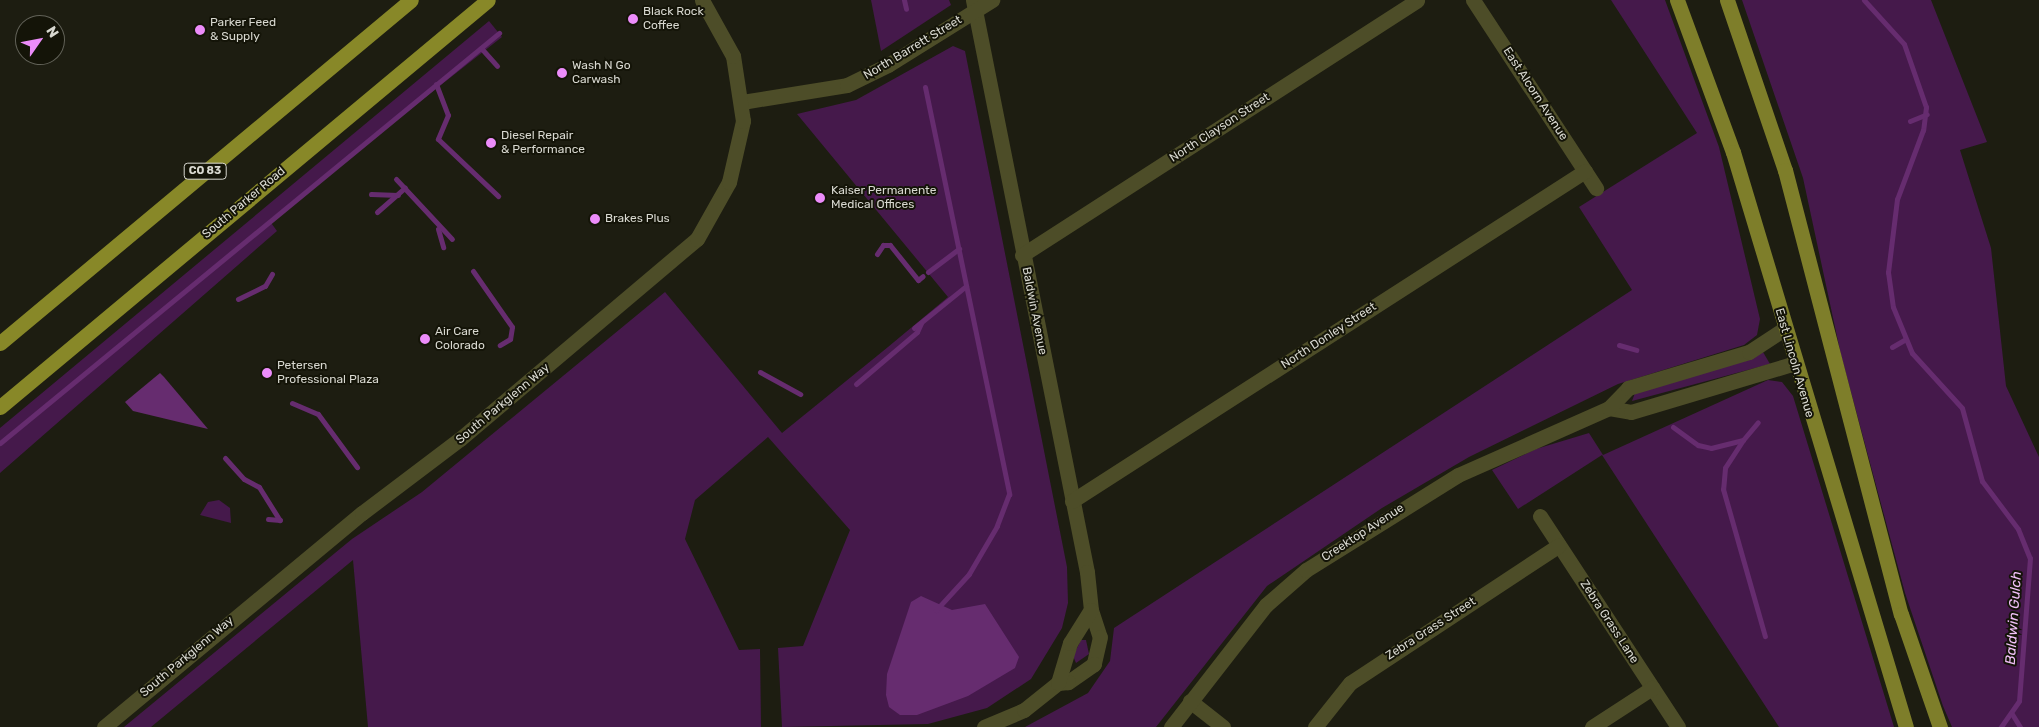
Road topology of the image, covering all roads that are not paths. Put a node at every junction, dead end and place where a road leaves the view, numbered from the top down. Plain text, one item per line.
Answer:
1 (411, 0) edge
2 (488, 0) edge
3 (702, 0) edge
4 (992, 0) edge
5 (1417, 0) edge
6 (1473, 0) edge
7 (1677, 0) edge
8 (1727, 0) edge
9 (974, 6) edge
10 (742, 102) junction
11 (1585, 171) junction
12 (1596, 188) dead end
13 (1022, 255) junction
14 (1784, 329) junction
15 (0, 343) edge
16 (1795, 363) junction
17 (0, 407) edge
18 (1609, 408) junction
19 (1072, 501) junction
20 (1540, 516) dead end
21 (1559, 545) junction
22 (1091, 610) junction
23 (1058, 684) junction
24 (1652, 688) junction
25 (1190, 701) junction
26 (104, 727) edge
27 (984, 727) edge
28 (1171, 727) edge
29 (1223, 727) edge
30 (1315, 727) edge
31 (1592, 727) edge
32 (1678, 727) edge
33 (1906, 727) edge
34 (1940, 727) edge

1 - 15 highway, CO 83
2 - 17 highway, South Parker Road
3 - 10 street, South Parkglenn Way
4 - 9 street, North Barrett Street
5 - 13 street, North Clayson Street
6 - 11 street, East Alcorn Avenue
7 - 14 main road, East Lincoln Avenue
8 - 34 main road
9 - 10 street, North Barrett Street
9 - 13 street, Baldwin Avenue
10 - 26 street, South Parkglenn Way
11 - 12 street, East Alcorn Avenue
11 - 19 street, North Donley Street
13 - 19 street, Baldwin Avenue
14 - 16 main road, East Lincoln Avenue
14 - 18 street, Creektop Avenue
16 - 18 street
16 - 33 main road, East Lincoln Avenue
18 - 25 street, Creektop Avenue
19 - 22 street, Baldwin Avenue
20 - 21 street, Zebra Grass Lane
21 - 24 street, Zebra Grass Lane
21 - 30 street, Zebra Grass Street
22 - 23 street
22 - 23 street, Baldwin Avenue
23 - 27 street, Baldwin Avenue
24 - 31 street
24 - 32 street, Zebra Grass Lane
25 - 28 street, Creektop Avenue
25 - 29 street

